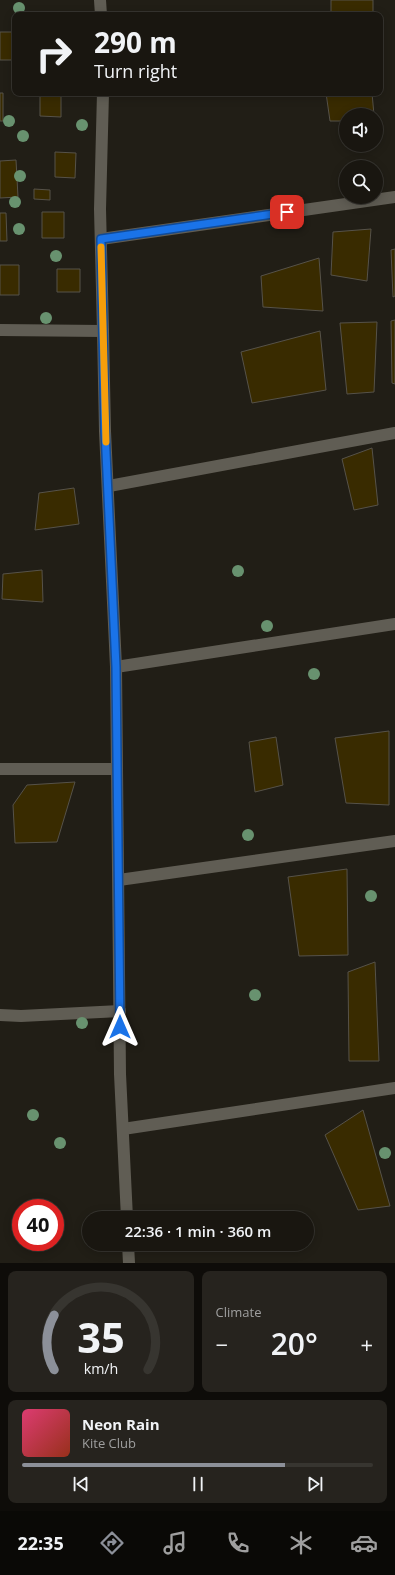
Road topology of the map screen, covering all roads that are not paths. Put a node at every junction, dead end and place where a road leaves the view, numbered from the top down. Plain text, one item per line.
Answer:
1 (100, 0) edge
2 (100, 12) edge
3 (103, 96) edge
4 (395, 197) edge
5 (101, 239) junction
6 (0, 330) edge
7 (103, 331) junction
8 (395, 433) edge
9 (109, 486) junction
10 (395, 624) edge
11 (116, 667) junction
12 (0, 769) edge
13 (117, 769) junction
14 (395, 841) edge
15 (119, 880) junction
16 (120, 1011) junction
17 (0, 1015) edge
18 (395, 1088) edge
19 (123, 1129) junction
20 (127, 1211) edge
21 (128, 1251) edge
22 (129, 1263) edge

1 - 2 street
3 - 5 street
4 - 5 street
5 - 7 street
6 - 7 street
7 - 9 street
8 - 9 street
9 - 11 street
10 - 11 street
11 - 13 street
12 - 13 street
13 - 15 street
14 - 15 street
15 - 16 street
16 - 17 street
16 - 19 street
18 - 19 street
19 - 20 street
21 - 22 street

